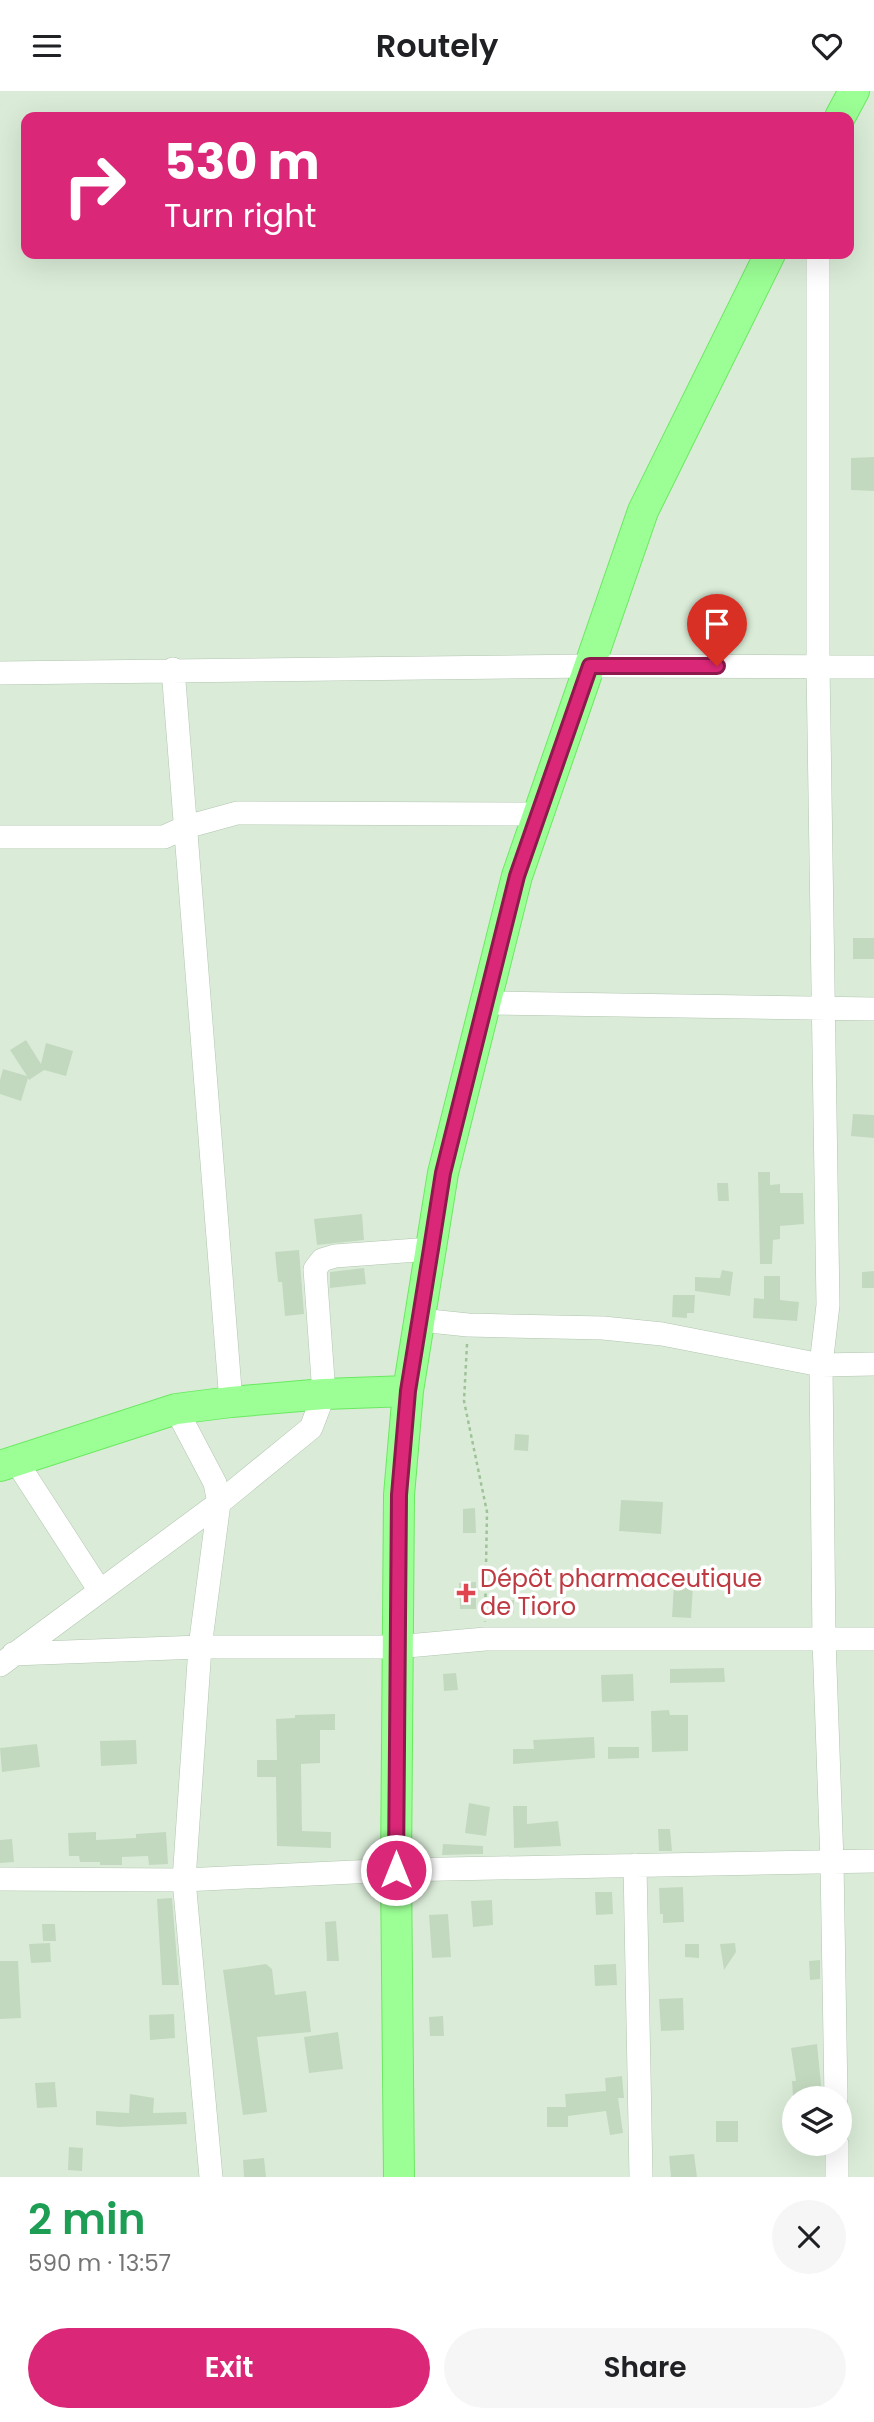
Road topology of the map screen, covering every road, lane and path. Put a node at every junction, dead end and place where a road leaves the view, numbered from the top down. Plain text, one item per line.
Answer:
1 (854, 91) edge
2 (843, 112) edge
3 (768, 259) edge
4 (818, 259) edge
5 (590, 666) junction
6 (818, 666) junction
7 (874, 667) edge
8 (173, 669) junction
9 (0, 673) edge
10 (538, 814) junction
11 (186, 827) junction
12 (0, 837) edge
13 (486, 1003) junction
14 (824, 1009) junction
15 (874, 1009) edge
16 (431, 1249) junction
17 (420, 1320) junction
18 (468, 1325) junction
19 (821, 1364) junction
20 (874, 1364) edge
21 (408, 1391) junction
22 (324, 1394) junction
23 (231, 1402) junction
24 (176, 1409) junction
25 (8, 1464) edge
26 (219, 1503) junction
27 (100, 1591) junction
28 (485, 1639) junction
29 (874, 1639) edge
30 (824, 1640) junction
31 (200, 1647) junction
32 (396, 1647) junction
33 (7, 1660) edge
34 (832, 1861) junction
35 (874, 1861) edge
36 (635, 1865) junction
37 (396, 1870) junction
38 (0, 1879) edge
39 (184, 1880) junction
40 (836, 2086) edge
41 (837, 2156) edge
42 (211, 2177) edge
43 (399, 2177) edge
44 (641, 2177) edge
45 (838, 2177) edge

1 - 2 main road
3 - 5 main road
4 - 6 street
5 - 6 street
5 - 8 street
5 - 10 main road
6 - 7 street
6 - 14 street
8 - 9 street
8 - 11 street
10 - 11 street
10 - 13 main road
11 - 12 street
11 - 23 street
13 - 14 street
13 - 16 main road
14 - 15 street
14 - 19 street
16 - 17 main road
16 - 22 street
17 - 18 street
17 - 21 main road
18 - 19 street
18 - 28 path
19 - 20 street
19 - 30 street
21 - 22 main road
21 - 32 main road
22 - 23 main road
22 - 26 street
23 - 24 main road
24 - 25 main road
24 - 26 street
25 - 27 street
26 - 27 street
26 - 31 street
27 - 33 street
28 - 30 street
28 - 32 street
29 - 30 street
30 - 34 street
31 - 32 street
31 - 33 street
31 - 39 street
32 - 37 main road
34 - 35 street
34 - 36 street
34 - 40 street
36 - 37 street
36 - 44 street
37 - 39 street
37 - 43 main road
38 - 39 street
39 - 42 street
41 - 45 street

